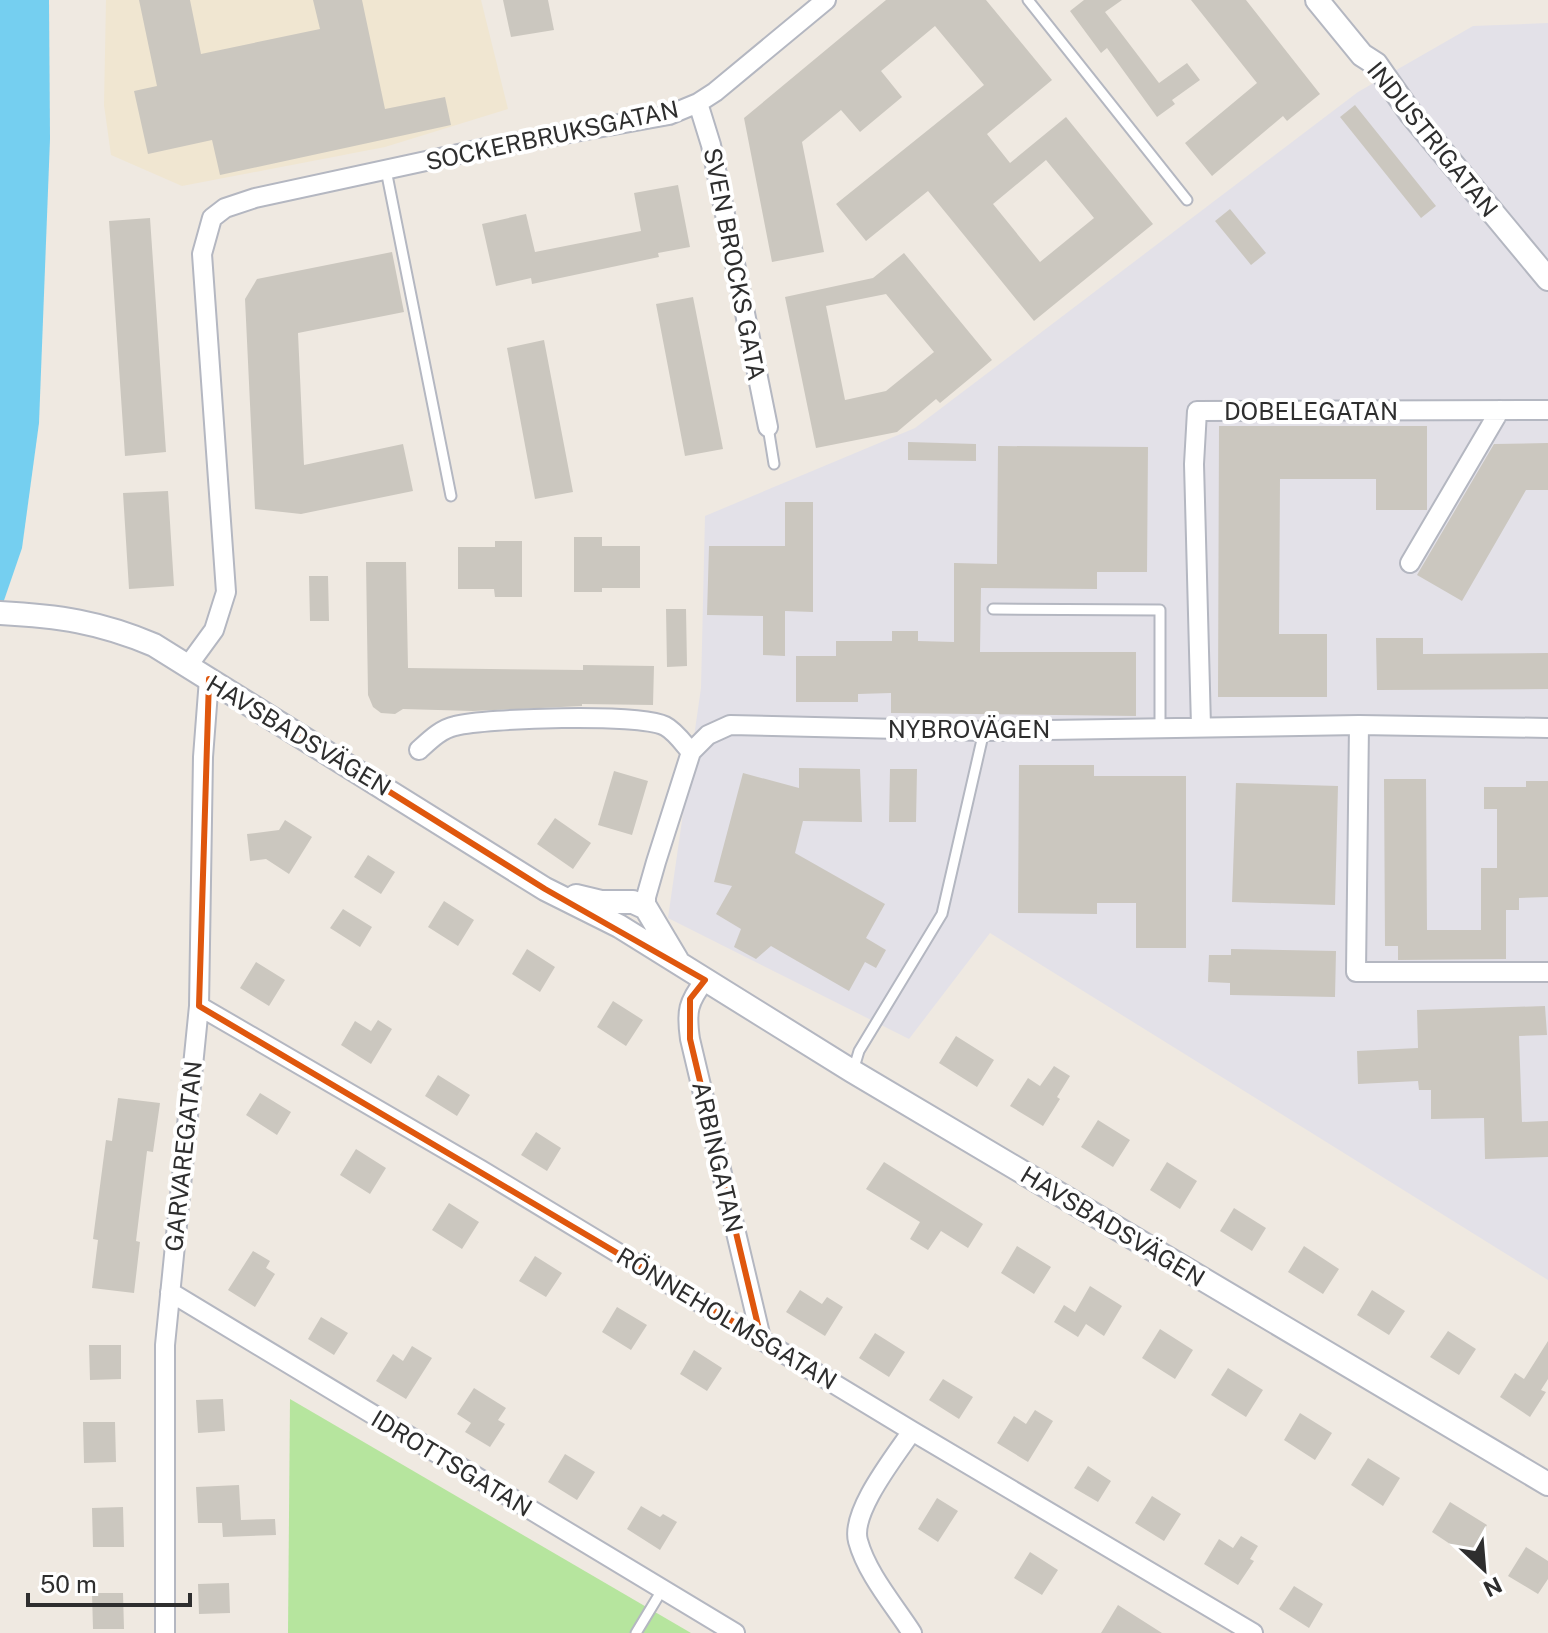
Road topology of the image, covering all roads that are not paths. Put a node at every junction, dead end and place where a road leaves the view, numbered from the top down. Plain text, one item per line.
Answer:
1 (826, 0) edge
2 (1028, 0) edge
3 (1317, 0) edge
4 (698, 103) junction
5 (386, 170) junction
6 (1187, 200) dead end
7 (1548, 279) edge
8 (1500, 410) junction
9 (1548, 410) edge
10 (768, 427) joint
11 (774, 464) dead end
12 (451, 496) dead end
13 (1410, 563) dead end
14 (993, 609) dead end
15 (0, 613) edge
16 (187, 667) junction
17 (209, 679) junction
18 (1359, 725) junction
19 (1201, 726) junction
20 (1160, 727) junction
21 (1548, 728) edge
22 (984, 731) junction
23 (419, 750) dead end
24 (691, 752) junction
25 (545, 889) junction
26 (639, 907) junction
27 (623, 930) junction
28 (680, 964) junction
29 (1548, 972) edge
30 (705, 980) junction
31 (199, 1006) junction
32 (852, 1071) junction
33 (170, 1292) junction
34 (761, 1338) junction
35 (912, 1431) junction
36 (1548, 1484) edge
37 (662, 1590) junction
38 (165, 1633) edge
39 (636, 1633) edge
40 (735, 1633) edge
41 (912, 1633) edge
42 (1253, 1633) edge

1 - 4 street, SOCKERBRUKSGATAN
2 - 6 lane
3 - 7 street, INDUSTRIGATAN
4 - 5 street, SOCKERBRUKSGATAN
4 - 10 street, SVEN BROCKS GATA
5 - 12 lane
5 - 16 street, SOCKERBRUKSGATAN
8 - 9 street, DOBELEGATAN
8 - 13 street
8 - 19 street, DOBELEGATAN
10 - 11 lane
14 - 20 lane
15 - 16 street, HAVSBADSVÄGEN
16 - 17 street, HAVSBADSVÄGEN
17 - 25 street, HAVSBADSVÄGEN
17 - 31 street, GARVAREGATAN
18 - 19 street, NYBROVÄGEN
18 - 21 street, NYBROVÄGEN
18 - 29 street
19 - 20 street, NYBROVÄGEN
20 - 22 street, NYBROVÄGEN
22 - 24 street, NYBROVÄGEN
22 - 32 lane
23 - 24 street
24 - 26 street
25 - 26 street, HAVSBADSVÄGEN
25 - 27 street, HAVSBADSVÄGEN
26 - 27 street
26 - 28 street, HAVSBADSVÄGEN
27 - 28 street, HAVSBADSVÄGEN
28 - 30 street, HAVSBADSVÄGEN
30 - 32 street, HAVSBADSVÄGEN
30 - 34 street, ARBINGATAN
31 - 33 street, GARVAREGATAN
31 - 34 street, RÖNNEHOLMSGATAN
32 - 36 street, HAVSBADSVÄGEN
33 - 37 street, IDROTTSGATAN
33 - 38 street, GARVAREGATAN
34 - 35 street, RÖNNEHOLMSGATAN
35 - 41 street
35 - 42 street, RÖNNEHOLMSGATAN
37 - 39 lane
37 - 40 street, IDROTTSGATAN

